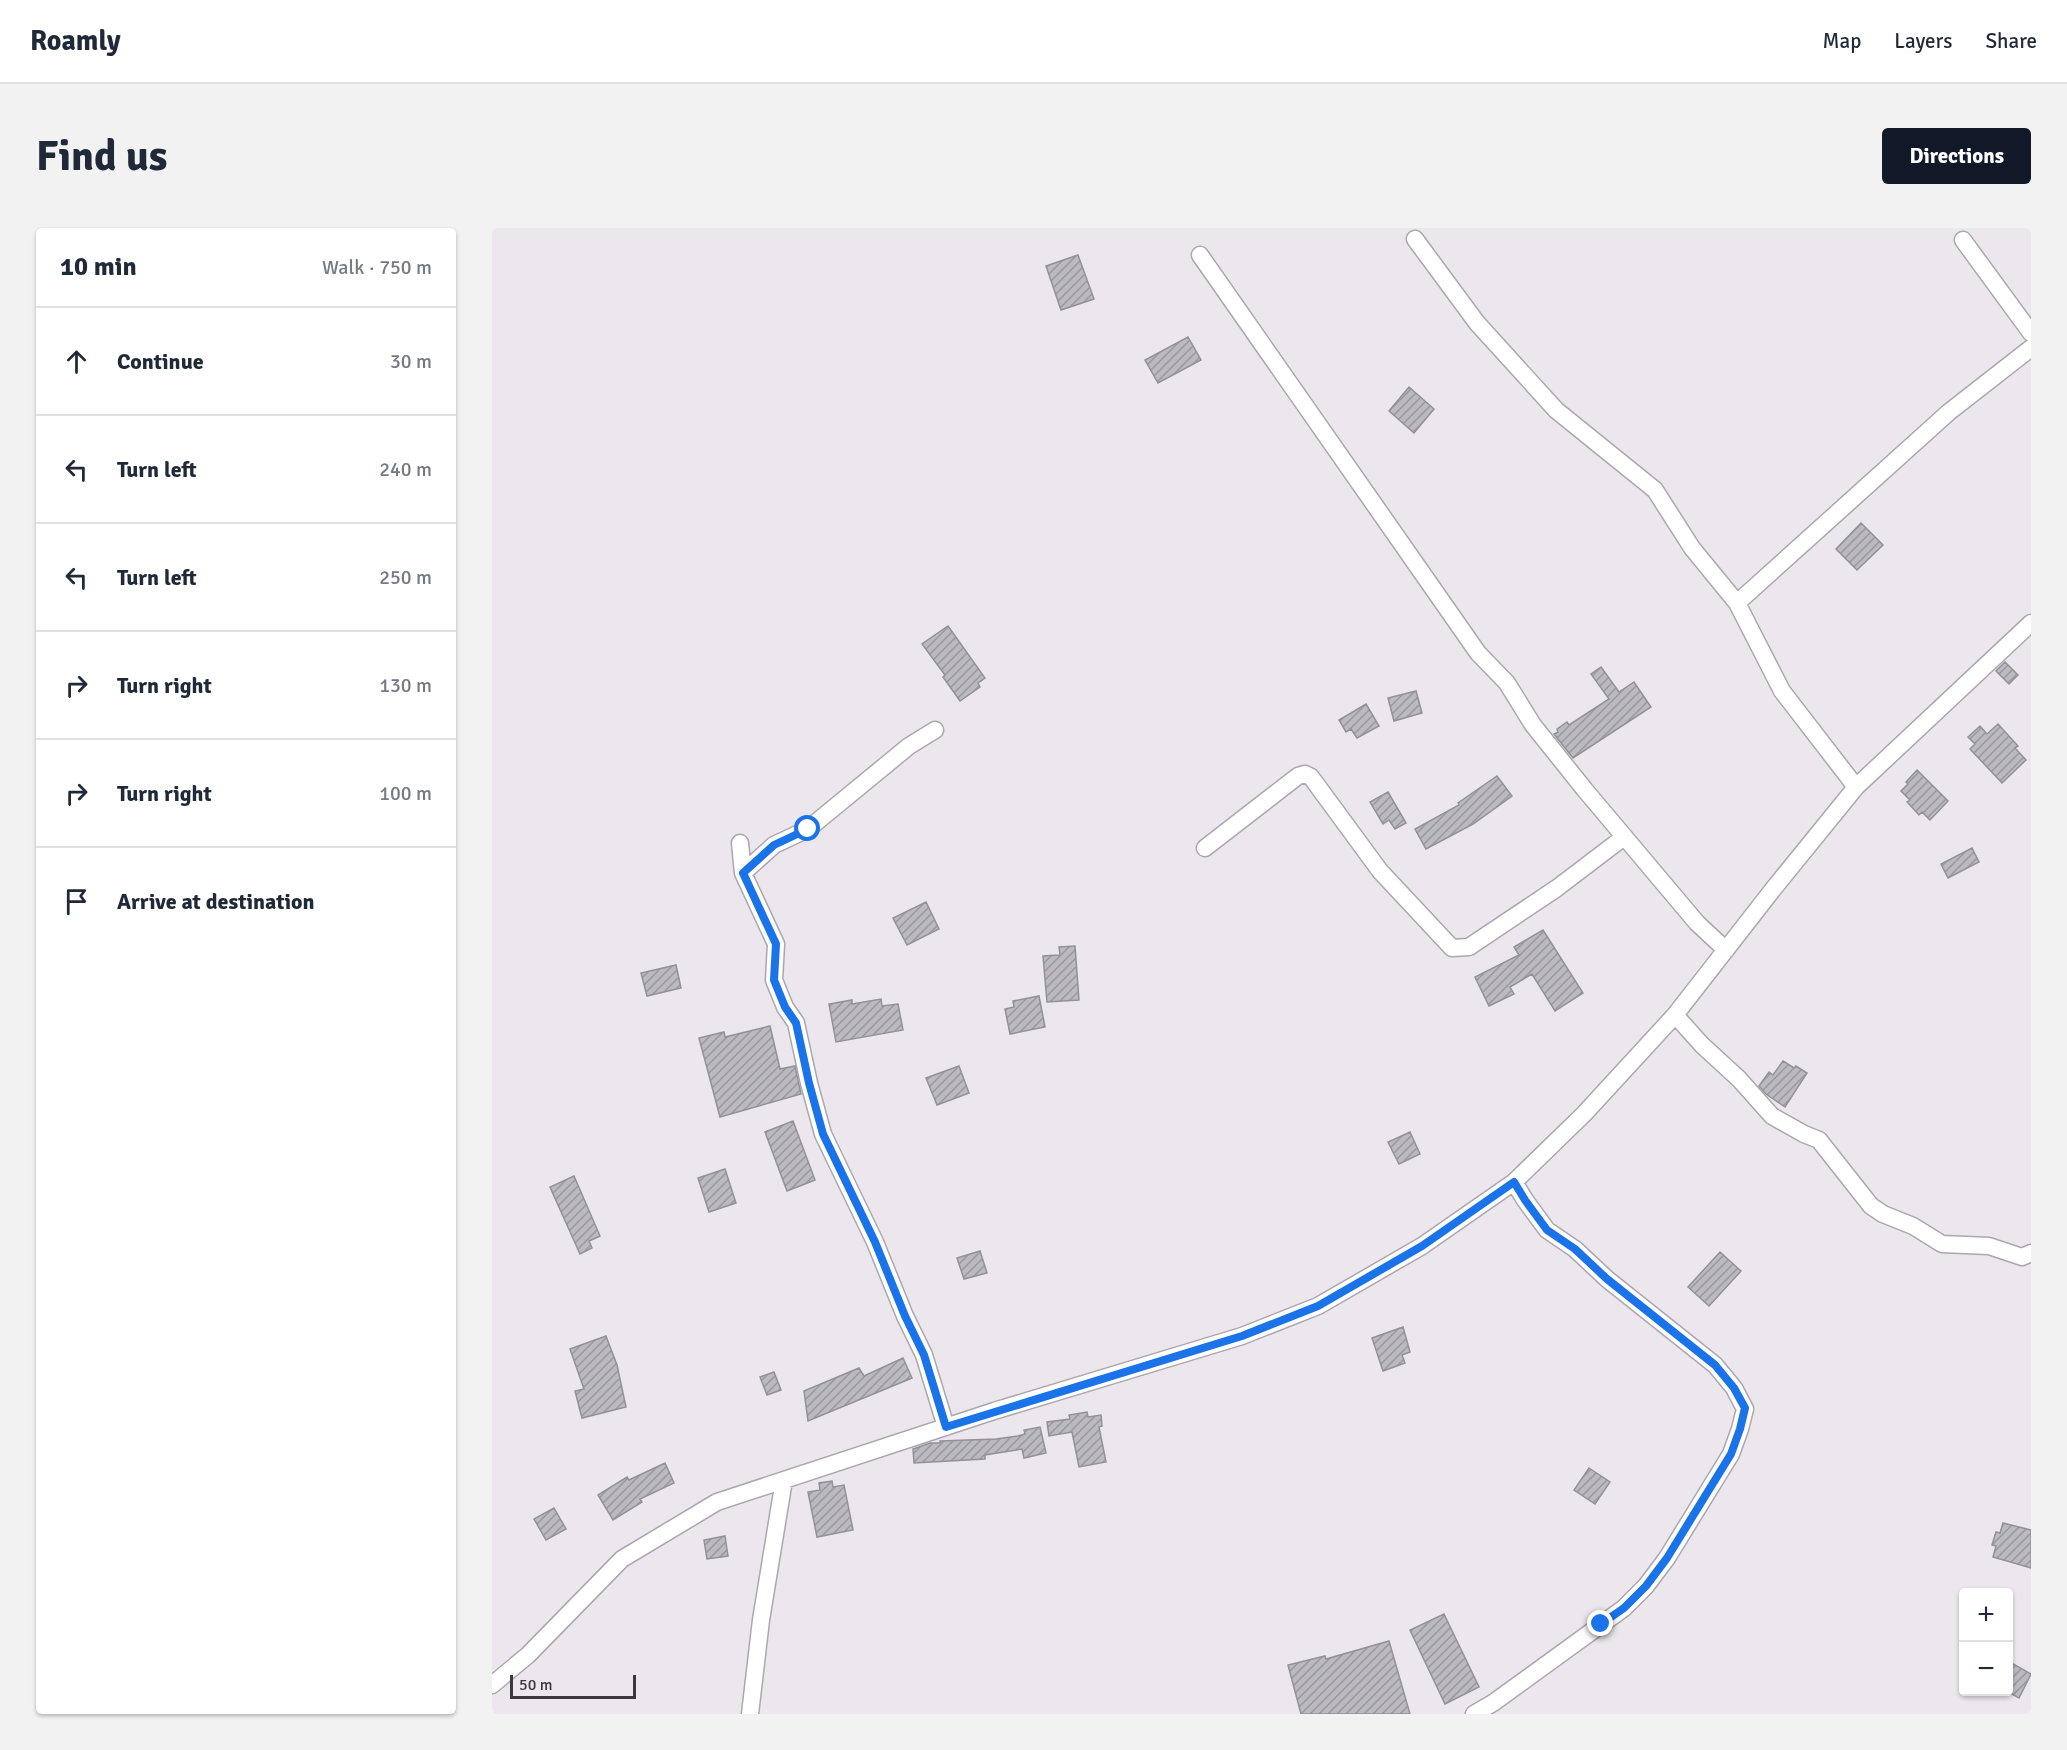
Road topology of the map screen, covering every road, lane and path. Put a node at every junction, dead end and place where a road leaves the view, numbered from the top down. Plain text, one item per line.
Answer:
1 (1415, 239) dead end
2 (1963, 240) dead end
3 (1200, 255) dead end
4 (2031, 333) edge
5 (2031, 348) edge
6 (1737, 603) junction
7 (2031, 623) edge
8 (935, 730) dead end
9 (1856, 787) junction
10 (1624, 837) junction
11 (740, 843) dead end
12 (1205, 848) dead end
13 (743, 873) junction
14 (1726, 950) junction
15 (1675, 1015) junction
16 (1514, 1182) junction
17 (2031, 1253) edge
18 (946, 1427) junction
19 (784, 1480) junction
20 (492, 1685) edge
21 (750, 1714) edge
22 (1474, 1714) edge

1 - 6 street
2 - 4 street
3 - 10 street
5 - 6 street
6 - 9 street
7 - 9 street
8 - 13 street
9 - 14 street
10 - 12 street
10 - 14 street
11 - 13 street
13 - 18 street
14 - 15 street
15 - 16 street
15 - 17 street
16 - 18 street
16 - 22 street
18 - 19 street
19 - 20 street
19 - 21 street

